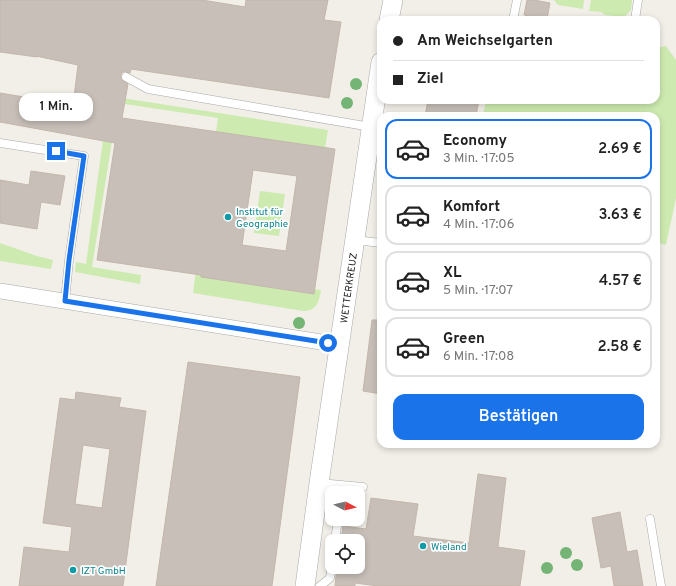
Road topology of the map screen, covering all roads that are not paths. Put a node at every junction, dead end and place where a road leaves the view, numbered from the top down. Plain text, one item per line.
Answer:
1 (393, 0) edge
2 (517, 0) edge
3 (638, 0) edge
4 (390, 16) edge
5 (514, 16) edge
6 (636, 16) edge
7 (126, 77) dead end
8 (377, 88) edge
9 (371, 127) junction
10 (0, 142) edge
11 (355, 240) junction
12 (377, 243) edge
13 (0, 291) edge
14 (65, 301) junction
15 (340, 345) junction
16 (319, 482) junction
17 (332, 486) edge
18 (650, 519) dead end
19 (331, 574) edge
20 (305, 586) edge
21 (320, 586) edge
22 (661, 586) edge

1 - 4 street
2 - 5 lane
3 - 6 lane
7 - 9 lane
8 - 9 street, WETTERKREUZ
9 - 11 street, WETTERKREUZ
10 - 14 lane
11 - 12 lane
11 - 15 street, WETTERKREUZ
13 - 14 street
14 - 15 street
15 - 16 street, WETTERKREUZ
16 - 17 lane
16 - 20 street, WETTERKREUZ
18 - 22 lane
19 - 21 lane

